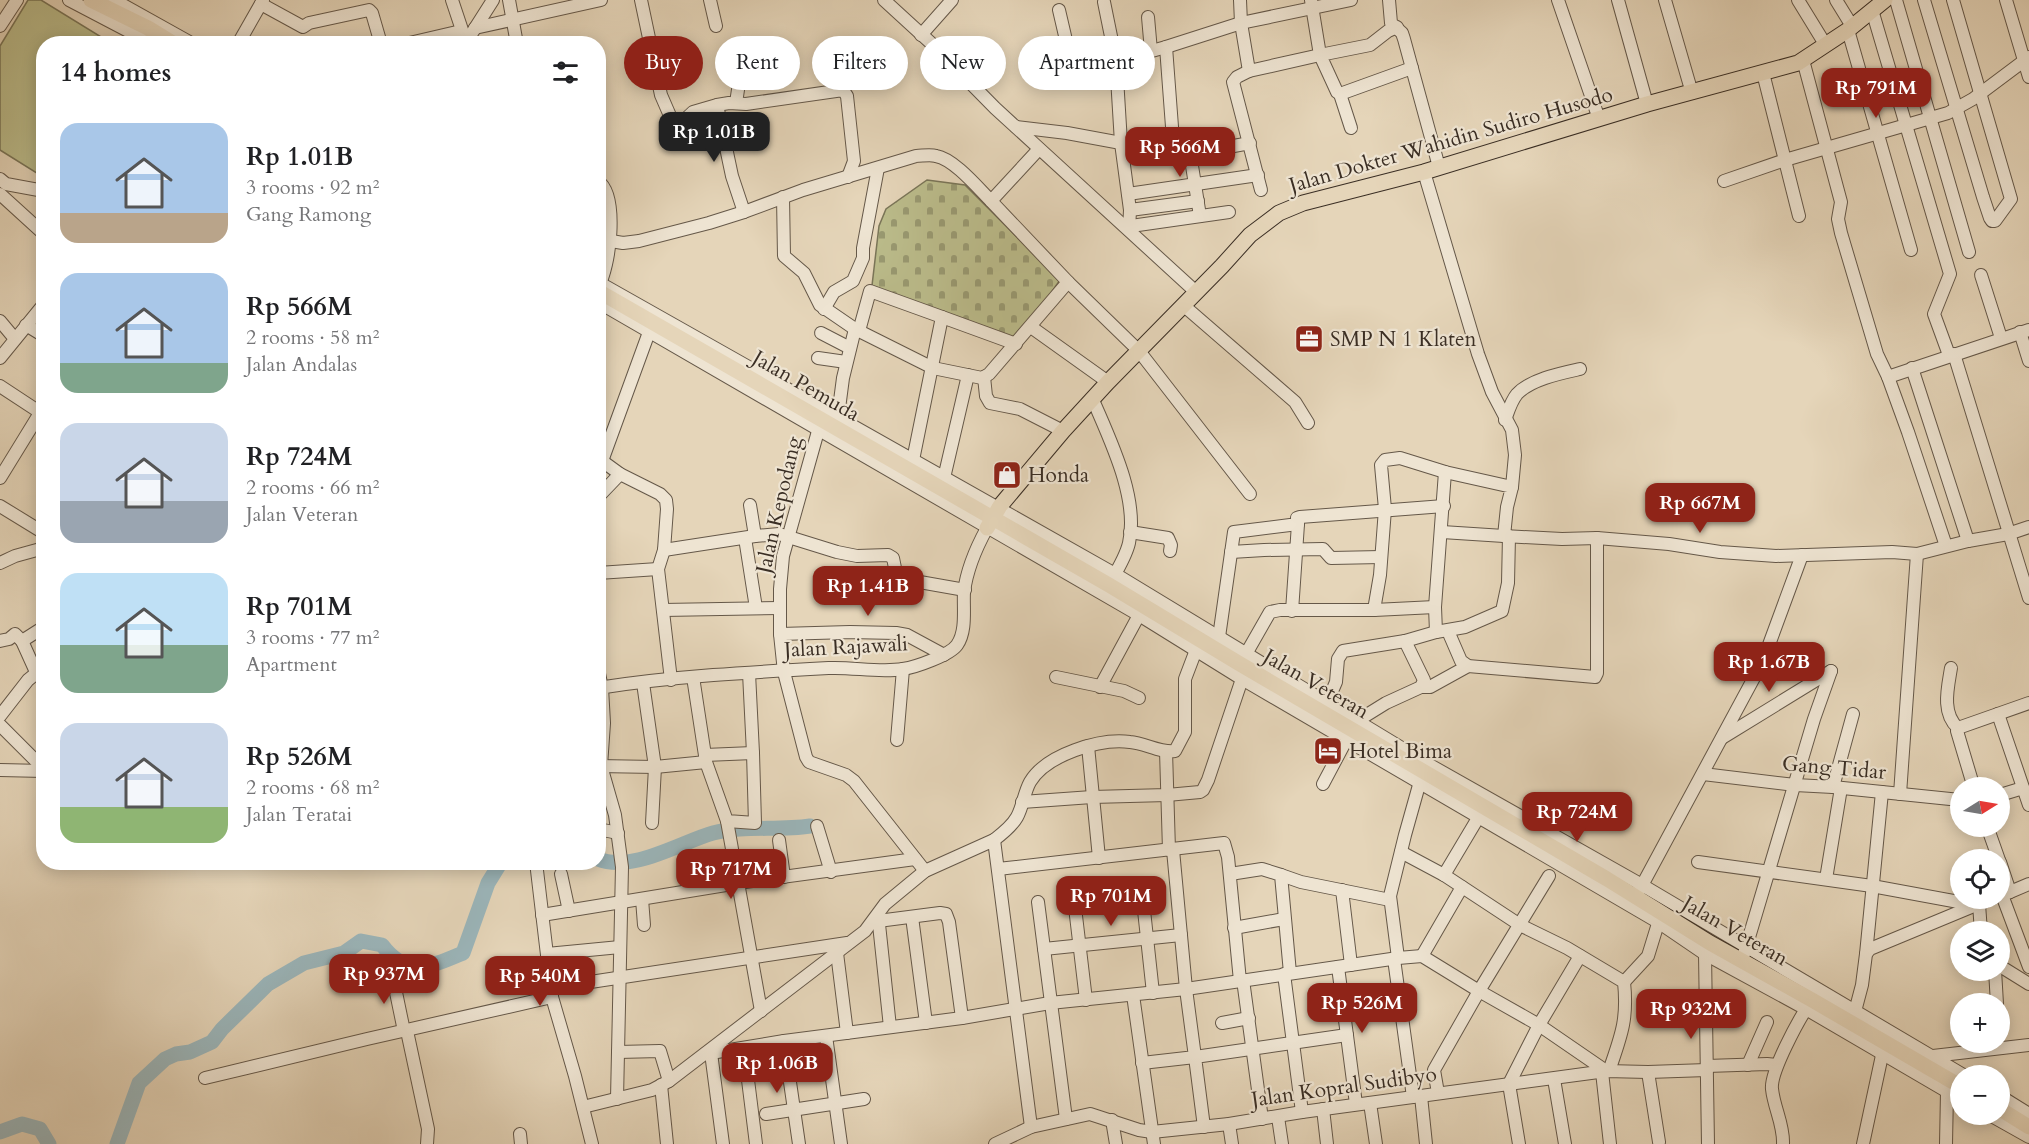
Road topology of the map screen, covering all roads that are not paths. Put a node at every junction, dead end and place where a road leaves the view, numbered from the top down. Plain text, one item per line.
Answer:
1 (17, 0) edge
2 (69, 0) edge
3 (91, 0) edge
4 (114, 0) edge
5 (452, 0) edge
6 (493, 0) edge
7 (509, 0) edge
8 (601, 0) edge
9 (641, 0) edge
10 (710, 0) edge
11 (885, 0) edge
12 (952, 0) edge
13 (1239, 0) edge
14 (1351, 0) edge
15 (1389, 0) edge
16 (1558, 0) edge
17 (1618, 0) edge
18 (1665, 0) edge
19 (1797, 0) edge
20 (1836, 0) edge
21 (1885, 0) edge
22 (1896, 0) edge
23 (1924, 0) edge
24 (1953, 0) edge
25 (2006, 0) edge
26 (262, 2) edge
27 (1104, 2) dead end
28 (1311, 4) edge
29 (1059, 10) dead end
30 (1872, 10) junction
31 (1148, 17) dead end
32 (513, 19) junction
33 (1241, 23) junction
34 (0, 26) edge
35 (716, 26) dead end
36 (1396, 27) junction
37 (475, 28) junction
38 (1850, 28) junction
39 (921, 35) junction
40 (142, 36) edge
41 (143, 36) edge
42 (179, 36) edge
43 (243, 36) edge
44 (379, 36) edge
45 (463, 36) edge
46 (467, 36) edge
47 (516, 36) edge
48 (1065, 36) edge
49 (1111, 36) edge
50 (1150, 36) edge
51 (1825, 44) junction
52 (1166, 47) junction
53 (1155, 50) edge
54 (1320, 55) junction
55 (2027, 59) edge
56 (1803, 60) junction
57 (1412, 68) junction
58 (1249, 70) junction
59 (1763, 73) junction
60 (2029, 77) edge
61 (738, 90) edge
62 (1118, 90) edge
63 (1692, 93) junction
64 (1340, 94) junction
65 (1980, 94) junction
66 (736, 103) junction
67 (717, 105) junction
68 (1647, 105) junction
69 (1957, 109) junction
70 (1929, 118) junction
71 (1599, 119) junction
72 (1906, 126) junction
73 (1016, 127) junction
74 (1350, 128) dead end
75 (1879, 134) junction
76 (1173, 140) junction
77 (1121, 143) junction
78 (1250, 143) junction
79 (1039, 149) junction
80 (1826, 149) junction
81 (1190, 154) junction
82 (1785, 160) junction
83 (854, 161) junction
84 (878, 168) junction
85 (1431, 170) junction
86 (865, 171) junction
87 (1258, 175) junction
88 (848, 177) junction
89 (1724, 181) dead end
90 (1196, 183) junction
91 (2, 188) edge
92 (36, 190) edge
93 (1261, 190) dead end
94 (1128, 194) junction
95 (606, 196) edge
96 (783, 196) junction
97 (992, 201) junction
98 (1198, 201) junction
99 (1130, 210) junction
100 (744, 212) junction
101 (1229, 212) dead end
102 (1200, 216) junction
103 (1798, 216) dead end
104 (36, 225) edge
105 (1130, 228) junction
106 (611, 241) junction
107 (1911, 250) dead end
108 (1969, 252) dead end
109 (606, 260) edge
110 (1981, 275) dead end
111 (1068, 282) junction
112 (606, 290) edge
113 (606, 292) edge
114 (1196, 292) junction
115 (1183, 305) junction
116 (606, 306) edge
117 (824, 309) junction
118 (36, 313) edge
119 (942, 317) junction
120 (0, 321) edge
121 (26, 325) junction
122 (650, 327) junction
123 (1031, 327) junction
124 (857, 330) junction
125 (36, 331) edge
126 (2025, 331) edge
127 (821, 333) dead end
128 (2001, 338) junction
129 (15, 339) junction
130 (1016, 344) junction
131 (850, 348) junction
132 (1139, 351) junction
133 (1951, 355) junction
134 (0, 358) edge
135 (818, 358) dead end
136 (2029, 361) edge
137 (846, 362) junction
138 (933, 368) junction
139 (1912, 368) junction
140 (1581, 369) dead end
141 (968, 375) junction
142 (984, 377) junction
143 (1888, 377) junction
144 (1108, 382) junction
145 (0, 386) edge
146 (1093, 400) junction
147 (36, 410) edge
148 (838, 416) junction
149 (1505, 420) junction
150 (36, 423) edge
151 (1308, 423) dead end
152 (819, 424) junction
153 (1063, 431) junction
154 (606, 444) edge
155 (913, 460) junction
156 (606, 464) edge
157 (1446, 472) junction
158 (620, 474) junction
159 (0, 478) edge
160 (944, 478) junction
161 (1512, 487) junction
162 (606, 489) edge
163 (1250, 494) dead end
164 (750, 505) dead end
165 (0, 506) edge
166 (1444, 506) junction
167 (1385, 509) junction
168 (992, 519) junction
169 (1298, 524) junction
170 (2029, 527) edge
171 (36, 528) edge
172 (1130, 532) junction
173 (1442, 532) junction
174 (2008, 534) junction
175 (788, 536) junction
176 (1506, 536) junction
177 (750, 537) junction
178 (1597, 538) junction
179 (1968, 541) junction
180 (1946, 546) junction
181 (664, 549) junction
182 (1296, 549) junction
183 (36, 550) edge
184 (1170, 551) dead end
185 (1231, 552) junction
186 (1917, 554) junction
187 (1802, 555) junction
188 (1381, 556) junction
189 (0, 563) edge
190 (658, 569) junction
191 (606, 572) edge
192 (1112, 580) junction
193 (964, 590) junction
194 (2029, 598) edge
195 (1436, 607) junction
196 (756, 608) junction
197 (779, 608) junction
198 (663, 610) junction
199 (1374, 610) junction
200 (1292, 611) junction
201 (1139, 615) junction
202 (1169, 619) junction
203 (36, 632) edge
204 (1442, 632) junction
205 (780, 634) junction
206 (0, 641) edge
207 (22, 641) junction
208 (1405, 641) junction
209 (1218, 645) junction
210 (1196, 650) junction
211 (944, 655) junction
212 (36, 663) edge
213 (1242, 666) junction
214 (1468, 666) junction
215 (1951, 668) dead end
216 (903, 669) junction
217 (784, 672) junction
218 (749, 673) junction
219 (36, 674) edge
220 (693, 677) junction
221 (1056, 677) dead end
222 (671, 680) junction
223 (644, 683) junction
224 (606, 687) edge
225 (1100, 687) junction
226 (1421, 687) junction
227 (1139, 698) dead end
228 (1327, 703) junction
229 (2029, 703) edge
230 (1853, 714) dead end
231 (1998, 714) junction
232 (0, 716) edge
233 (0, 725) edge
234 (1958, 728) junction
235 (1352, 730) junction
236 (1722, 739) junction
237 (897, 740) dead end
238 (1088, 746) junction
239 (1166, 751) junction
240 (753, 753) junction
241 (706, 759) junction
242 (36, 762) edge
243 (606, 766) edge
244 (655, 767) junction
245 (0, 770) edge
246 (36, 770) edge
247 (1424, 773) junction
248 (1703, 774) junction
249 (1971, 777) edge
250 (2024, 781) edge
251 (1323, 784) dead end
252 (1795, 785) junction
253 (606, 786) edge
254 (1837, 788) junction
255 (2010, 789) edge
256 (1882, 792) junction
257 (1900, 794) junction
258 (1167, 795) junction
259 (1092, 796) junction
260 (1950, 799) edge
261 (1022, 802) junction
262 (2029, 805) edge
263 (1478, 818) junction
264 (652, 823) dead end
265 (728, 826) junction
266 (818, 826) dead end
267 (606, 831) edge
268 (618, 833) junction
269 (779, 840) dead end
270 (994, 840) junction
271 (1171, 850) junction
272 (1401, 852) junction
273 (1099, 858) junction
274 (915, 859) junction
275 (1557, 861) junction
276 (1698, 862) dead end
277 (998, 869) junction
278 (537, 870) edge
279 (925, 871) junction
280 (831, 872) junction
281 (1770, 872) junction
282 (561, 874) dead end
283 (1230, 874) junction
284 (1281, 875) junction
285 (1444, 875) junction
286 (783, 877) junction
287 (1826, 879) junction
288 (738, 883) junction
289 (2029, 884) edge
290 (1462, 886) junction
291 (1872, 886) junction
292 (1342, 890) junction
293 (1639, 891) junction
294 (1142, 892) dead end
295 (2010, 892) edge
296 (642, 899) junction
297 (1074, 899) dead end
298 (1950, 899) edge
299 (1390, 900) junction
300 (621, 902) junction
301 (1038, 902) dead end
302 (1965, 909) edge
303 (2006, 909) edge
304 (569, 911) junction
305 (542, 915) junction
306 (912, 917) junction
307 (878, 918) junction
308 (1660, 918) junction
309 (1284, 919) junction
310 (644, 925) dead end
311 (1520, 925) junction
312 (1234, 928) junction
313 (1181, 934) junction
314 (1147, 938) junction
315 (848, 943) junction
316 (1079, 945) junction
317 (620, 947) junction
318 (1044, 948) junction
319 (1707, 948) junction
320 (837, 953) junction
321 (547, 954) junction
322 (1744, 954) junction
323 (1866, 954) junction
324 (1422, 956) junction
325 (1580, 956) junction
326 (1396, 958) junction
327 (750, 959) junction
328 (2028, 960) edge
329 (1345, 966) junction
330 (2010, 972) edge
331 (392, 973) dead end
332 (1287, 974) junction
333 (619, 979) junction
334 (1242, 980) junction
335 (1624, 982) junction
336 (2029, 984) edge
337 (1186, 989) junction
338 (1479, 991) junction
339 (552, 993) junction
340 (1153, 993) junction
341 (1132, 995) junction
342 (1086, 1000) junction
343 (1050, 1003) junction
344 (1809, 1004) junction
345 (1016, 1009) junction
346 (761, 1011) junction
347 (1853, 1017) junction
348 (962, 1018) junction
349 (1249, 1018) junction
350 (1767, 1022) dead end
351 (926, 1023) junction
352 (1222, 1023) dead end
353 (1539, 1025) junction
354 (890, 1026) junction
355 (405, 1031) junction
356 (847, 1033) junction
357 (1347, 1035) junction
358 (826, 1036) junction
359 (784, 1041) junction
360 (1294, 1044) junction
361 (2010, 1045) edge
362 (2029, 1045) edge
363 (744, 1048) junction
364 (1883, 1048) junction
365 (1253, 1050) junction
366 (618, 1052) junction
367 (1966, 1053) edge
368 (708, 1054) junction
369 (1195, 1057) junction
370 (1931, 1061) junction
371 (1142, 1063) junction
372 (1748, 1065) junction
373 (1777, 1065) junction
374 (1707, 1068) junction
375 (1606, 1072) junction
376 (1648, 1072) junction
377 (205, 1078) dead end
378 (1950, 1078) edge
379 (1554, 1079) junction
380 (1950, 1081) edge
381 (665, 1083) junction
382 (1509, 1084) junction
383 (1438, 1093) junction
384 (1417, 1096) junction
385 (617, 1099) junction
386 (864, 1099) dead end
387 (2010, 1102) edge
388 (835, 1103) junction
389 (1370, 1103) junction
390 (1356, 1104) junction
391 (583, 1107) junction
392 (795, 1109) junction
393 (1323, 1109) junction
394 (1302, 1112) junction
395 (766, 1114) dead end
396 (2029, 1114) edge
397 (2010, 1115) edge
398 (1278, 1116) junction
399 (1066, 1119) junction
400 (1262, 1119) junction
401 (1112, 1120) junction
402 (1950, 1122) edge
403 (1229, 1124) junction
404 (2008, 1125) edge
405 (1204, 1126) junction
406 (1031, 1127) junction
407 (2029, 1127) edge
408 (2029, 1137) edge
409 (1153, 1138) edge
410 (1010, 1141) edge
411 (1659, 1142) dead end
412 (427, 1144) edge
413 (592, 1144) edge
414 (668, 1144) edge
415 (723, 1144) edge
416 (756, 1144) edge
417 (799, 1144) edge
418 (841, 1144) edge
419 (995, 1144) edge
420 (1116, 1144) edge
421 (1232, 1144) edge
422 (1282, 1144) edge
423 (1327, 1144) edge
424 (1376, 1144) edge
425 (1426, 1144) edge
426 (1519, 1144) edge
427 (1564, 1144) edge
428 (1610, 1144) edge
429 (1708, 1144) edge
430 (1783, 1144) edge
431 (1863, 1144) edge
432 (1946, 1144) edge

1 - 34 street
2 - 40 street
3 - 41 main road
4 - 42 street
5 - 45 street
6 - 37 street
7 - 32 street
8 - 32 street
9 - 67 street
10 - 35 street
11 - 39 street
12 - 39 street
13 - 33 street
14 - 28 street
15 - 36 street
16 - 71 street
17 - 68 street
18 - 63 street
19 - 51 street
20 - 38 street
21 - 30 main road, Jalan Dokter Wahidin Sudiro Husodo
22 - 70 street
23 - 69 street
24 - 65 street
25 - 55 street
26 - 43 street
26 - 44 street
27 - 49 street
28 - 33 street
28 - 54 street
29 - 48 street
30 - 38 main road, Jalan Dokter Wahidin Sudiro Husodo
30 - 72 street
31 - 50 street
32 - 37 street
32 - 47 street
33 - 52 street
33 - 58 street
36 - 54 street
36 - 57 street
37 - 46 street
38 - 51 main road, Jalan Dokter Wahidin Sudiro Husodo
38 - 75 street
39 - 73 street
51 - 56 main road, Jalan Dokter Wahidin Sudiro Husodo
52 - 53 street
52 - 76 street
54 - 58 street
54 - 64 street
55 - 60 street
55 - 65 street
56 - 59 main road, Jalan Dokter Wahidin Sudiro Husodo
56 - 80 street
57 - 64 street
57 - 85 street
58 - 78 street
59 - 63 main road, Jalan Dokter Wahidin Sudiro Husodo
59 - 82 street
61 - 66 street
62 - 77 street
63 - 68 main road, Jalan Dokter Wahidin Sudiro Husodo
64 - 74 street
65 - 69 street
65 - 69 street
66 - 67 street
66 - 83 street
67 - 100 street
68 - 71 main road, Jalan Dokter Wahidin Sudiro Husodo
69 - 70 street
70 - 72 street
70 - 108 street
71 - 85 main road, Jalan Dokter Wahidin Sudiro Husodo
72 - 75 street
72 - 133 street
73 - 77 street
73 - 79 street
75 - 80 street
75 - 107 street
76 - 77 street
76 - 81 street
77 - 94 street
78 - 81 street
78 - 87 street
79 - 97 street
79 - 105 street
80 - 82 street
80 - 143 street
81 - 90 street
82 - 89 street
82 - 103 street
83 - 86 street
83 - 88 street
84 - 86 street
84 - 97 street
84 - 117 street
85 - 114 main road, Jalan Dokter Wahidin Sudiro Husodo
85 - 149 street
86 - 88 street
87 - 90 street
87 - 93 street
88 - 96 street
90 - 94 street
90 - 98 street
91 - 92 street
91 - 104 street
94 - 99 street
95 - 106 street
96 - 100 street
96 - 117 street
97 - 111 street
98 - 99 street
98 - 102 street
99 - 105 street
100 - 106 street
101 - 102 street
102 - 105 street
105 - 114 street
106 - 109 street
110 - 128 street
111 - 123 street
111 - 132 street
112 - 148 street
113 - 122 main road, Jalan Pemuda
114 - 115 main road, Jalan Dokter Wahidin Sudiro Husodo
115 - 132 main road, Jalan Dokter Wahidin Sudiro Husodo
115 - 151 street
116 - 122 street
117 - 124 street
118 - 121 street
119 - 124 street
119 - 130 street
119 - 138 street
120 - 129 street
121 - 125 street
121 - 129 street
122 - 152 main road, Jalan Pemuda
122 - 154 street
123 - 130 street
123 - 144 street
124 - 131 street
124 - 138 street
126 - 128 street
126 - 136 street
127 - 131 street
128 - 133 street
129 - 134 street
130 - 142 street
131 - 137 street
132 - 144 main road, Jalan Dokter Wahidin Sudiro Husodo
132 - 163 street
133 - 139 street
133 - 174 street
135 - 137 street
137 - 148 street
138 - 141 street
138 - 155 street
139 - 143 street
139 - 179 street
140 - 149 street
141 - 142 street
141 - 160 street
142 - 153 street
143 - 180 street
144 - 146 main road, Jalan Dokter Wahidin Sudiro Husodo
145 - 147 street
146 - 153 main road, Jalan Dokter Wahidin Sudiro Husodo
146 - 172 street
148 - 155 street
149 - 161 street
150 - 159 street
152 - 168 main road, Jalan Pemuda
152 - 175 street, Jalan Kepodang
153 - 168 main road, Jalan Dokter Wahidin Sudiro Husodo
155 - 160 street
156 - 158 street
157 - 161 street
157 - 166 street
157 - 167 street
158 - 162 street
158 - 181 street
160 - 168 street
161 - 176 street
164 - 177 street
165 - 171 street
166 - 167 street
166 - 173 street
167 - 169 street
167 - 188 street
168 - 192 main road, Jalan Veteran
168 - 193 street
168 - 201 street
169 - 182 street
169 - 185 street
170 - 174 street
172 - 184 street
172 - 192 street
173 - 176 street
173 - 195 street
174 - 179 street
174 - 194 street
175 - 177 street
175 - 193 street
175 - 197 street, Jalan Kepodang
176 - 178 street
176 - 204 street
177 - 181 street
177 - 196 street
178 - 187 street
178 - 214 street
179 - 180 street
180 - 186 street
181 - 190 street
182 - 185 street
182 - 188 street
182 - 200 street
183 - 189 street
185 - 209 street
186 - 187 street
186 - 257 street
187 - 236 street
188 - 199 street
190 - 191 street
190 - 198 street
192 - 202 main road, Jalan Veteran
193 - 211 street
195 - 199 street
195 - 204 street
196 - 197 street
196 - 198 street
197 - 205 street, Jalan Kepodang
198 - 222 street
199 - 200 street
200 - 213 street
201 - 202 street
201 - 225 street
202 - 209 main road, Jalan Veteran
202 - 210 street
203 - 207 street
204 - 208 street
204 - 214 street
205 - 211 street
205 - 217 street, Jalan Kepodang
206 - 207 street
207 - 212 street
208 - 226 street
208 - 228 street
209 - 213 main road, Jalan Veteran
210 - 213 street
210 - 239 street
211 - 216 street, Jalan Rajawali
213 - 228 street
213 - 235 main road, Jalan Veteran
213 - 258 street
214 - 226 street
215 - 234 street
216 - 217 street, Jalan Rajawali
216 - 237 street
217 - 218 street, Jalan Rajawali
217 - 274 street, Jalan Kepodang
218 - 220 street, Jalan Rajawali
218 - 240 street
219 - 232 street
220 - 222 street, Jalan Rajawali
220 - 241 street
221 - 225 street
222 - 223 street, Jalan Rajawali
223 - 224 street, Jalan Rajawali
223 - 244 street
225 - 227 street
226 - 235 street
228 - 235 street
229 - 231 street
230 - 254 street
231 - 234 street
231 - 250 street
233 - 242 street
234 - 249 street
235 - 247 main road, Jalan Veteran
235 - 251 street
236 - 248 street
236 - 252 street
238 - 239 street
238 - 259 street
238 - 261 street
239 - 258 street
240 - 241 street
240 - 265 street
241 - 244 street
241 - 265 street
243 - 244 street
244 - 264 street
245 - 246 street
247 - 263 street
247 - 272 street
247 - 275 main road, Jalan Veteran
248 - 252 street, Gang Tidar
248 - 293 street
250 - 255 street
250 - 262 street
252 - 254 street, Gang Tidar
252 - 281 street
253 - 268 street
254 - 256 street, Gang Tidar
254 - 287 street
256 - 257 street, Gang Tidar
256 - 291 street
257 - 260 street, Gang Tidar
258 - 259 street
258 - 271 street
259 - 261 street
259 - 273 street
261 - 270 street
263 - 275 street
263 - 285 street
265 - 288 street
266 - 280 street
267 - 268 street
268 - 300 street
269 - 286 street
270 - 277 street
270 - 279 street
271 - 273 street
271 - 283 street
271 - 313 street
272 - 285 street
272 - 299 street
273 - 277 street
274 - 279 street
274 - 280 street
275 - 293 main road, Jalan Veteran
275 - 308 street
275 - 311 street
276 - 281 street
277 - 345 street
278 - 305 street
279 - 307 street
280 - 286 street
281 - 287 street
281 - 322 street
282 - 304 street
283 - 284 street
283 - 312 street
284 - 292 street
284 - 309 street
285 - 290 street
286 - 288 street
287 - 291 street
288 - 296 street
288 - 327 street
289 - 295 street
290 - 311 street
290 - 324 street
291 - 298 street
291 - 323 street
292 - 299 street
292 - 329 street
293 - 308 main road, Jalan Veteran
293 - 322 street
294 - 314 street
296 - 300 street
296 - 310 street
297 - 316 street
299 - 326 street
300 - 304 street
300 - 317 street
301 - 318 street
302 - 323 street
303 - 328 street
304 - 305 street
305 - 321 street
306 - 307 street
306 - 348 street
306 - 351 street
307 - 315 street
307 - 354 street
308 - 319 main road, Jalan Veteran
308 - 335 street
309 - 312 street
309 - 332 street
311 - 325 street
311 - 338 street
312 - 334 street
313 - 314 street
313 - 337 street
314 - 316 street
314 - 340 street
315 - 320 street
315 - 327 street
316 - 318 street
316 - 342 street
317 - 321 street
317 - 333 street
318 - 343 street
319 - 322 main road, Jalan Veteran
319 - 344 street
319 - 374 street
320 - 346 street
320 - 356 street
321 - 339 street
322 - 344 main road, Jalan Veteran
322 - 347 street
323 - 347 street
324 - 326 street
324 - 338 street
325 - 335 street
325 - 353 street
326 - 329 street
326 - 384 street
327 - 333 street
327 - 346 street
329 - 332 street
329 - 357 street
330 - 336 street
331 - 355 street
332 - 334 street
332 - 360 street
333 - 339 street
333 - 366 street
334 - 337 street
334 - 349 street
335 - 375 street
337 - 340 street
337 - 369 street
338 - 353 street
338 - 383 street
339 - 355 street
339 - 391 street
340 - 341 street
341 - 342 street
341 - 371 street
342 - 343 street
343 - 345 street
343 - 399 street
344 - 347 main road, Jalan Veteran
344 - 364 street
344 - 373 street
345 - 348 street
345 - 406 street
346 - 368 street
347 - 364 main road, Jalan Veteran
347 - 370 street
348 - 351 street
349 - 352 street
349 - 365 street
350 - 372 street
351 - 354 street
353 - 375 street
353 - 382 street
354 - 356 street
355 - 377 street
355 - 412 street
356 - 358 street
357 - 360 street
357 - 390 street
358 - 359 street
358 - 388 street
359 - 363 street
359 - 392 street
360 - 365 street
360 - 394 street
361 - 362 street
363 - 368 street
363 - 416 street
364 - 370 main road, Jalan Veteran
364 - 380 street
364 - 431 street
365 - 369 street
365 - 400 street
366 - 381 street
366 - 385 street
367 - 370 street
368 - 381 street
368 - 415 street
369 - 371 street
369 - 405 street
370 - 378 main road, Jalan Veteran
371 - 409 street
372 - 373 street, Jalan Kopral Sudibyo
372 - 374 street, Jalan Kopral Sudibyo
373 - 430 street
374 - 376 street, Jalan Kopral Sudibyo
374 - 429 street
375 - 376 street, Jalan Kopral Sudibyo
375 - 379 street, Jalan Kopral Sudibyo
375 - 428 street
376 - 411 street
379 - 382 street, Jalan Kopral Sudibyo
379 - 427 street
381 - 385 street
381 - 414 street
382 - 383 street, Jalan Kopral Sudibyo
382 - 426 street
383 - 384 street, Jalan Kopral Sudibyo
384 - 389 street, Jalan Kopral Sudibyo
384 - 425 street
385 - 391 street
386 - 388 street
387 - 396 street
388 - 392 street
388 - 418 street
389 - 390 street, Jalan Kopral Sudibyo
389 - 424 street
390 - 393 street, Jalan Kopral Sudibyo
391 - 413 street
392 - 395 street
392 - 417 street
393 - 394 street, Jalan Kopral Sudibyo
393 - 423 street
394 - 398 street, Jalan Kopral Sudibyo
397 - 407 main road
398 - 400 street, Jalan Kopral Sudibyo
398 - 422 street
399 - 401 street, Jalan Kopral Sudibyo
399 - 406 street, Jalan Kopral Sudibyo
400 - 403 street, Jalan Kopral Sudibyo
401 - 409 street, Jalan Kopral Sudibyo
401 - 420 street
402 - 432 street
403 - 405 street, Jalan Kopral Sudibyo
403 - 421 street
404 - 408 street
405 - 409 street, Jalan Kopral Sudibyo
406 - 410 street, Jalan Kopral Sudibyo
410 - 419 street, Jalan Kopral Sudibyo

